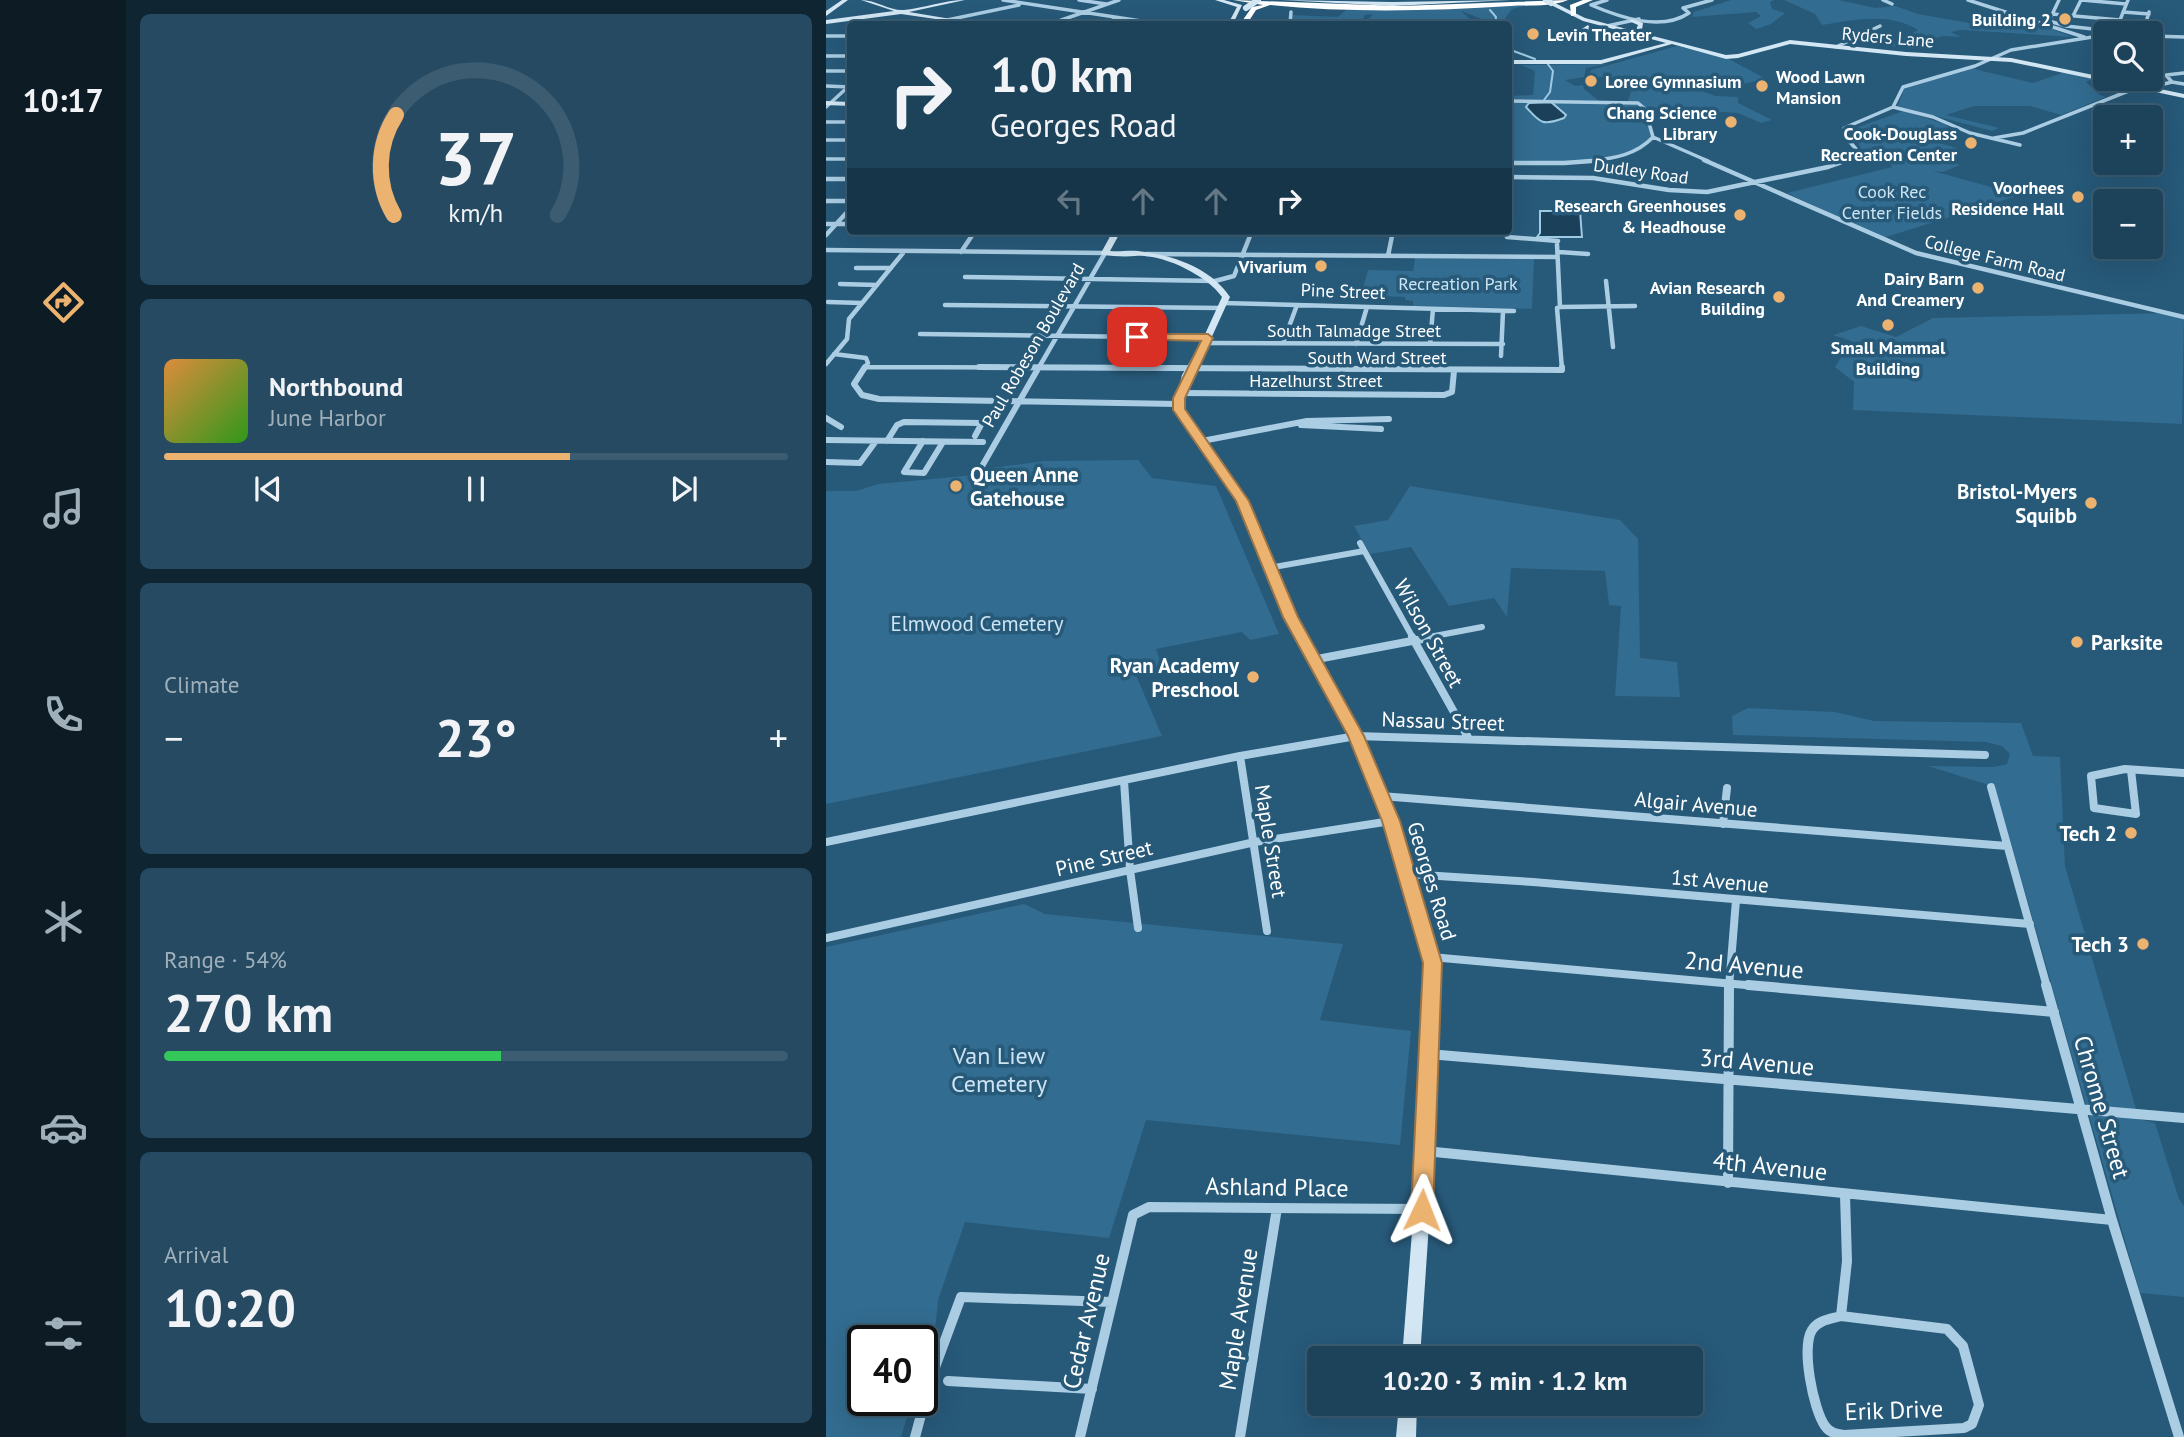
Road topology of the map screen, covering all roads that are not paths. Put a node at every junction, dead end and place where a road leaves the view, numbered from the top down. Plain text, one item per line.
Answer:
1 (845, 0) edge
2 (864, 0) edge
3 (962, 0) edge
4 (1003, 0) edge
5 (1044, 0) edge
6 (1079, 0) edge
7 (1119, 0) edge
8 (1219, 0) edge
9 (1236, 0) edge
10 (1251, 0) edge
11 (1258, 0) edge
12 (1508, 0) edge
13 (1522, 0) edge
14 (1565, 0) edge
15 (1590, 0) edge
16 (1607, 0) edge
17 (1712, 0) edge
18 (1883, 0) edge
19 (1968, 0) edge
20 (2059, 0) edge
21 (2082, 0) edge
22 (1402, 1) edge
23 (1547, 1) edge
24 (2127, 2) edge
25 (1454, 3) junction
26 (1025, 4) junction
27 (1108, 4) junction
28 (1892, 4) dead end
29 (1500, 5) junction
30 (1286, 6) edge
31 (901, 12) junction
32 (2123, 12) junction
33 (1081, 13) junction
34 (826, 14) edge
35 (2052, 14) junction
36 (1576, 16) junction
37 (2073, 16) junction
38 (1118, 18) junction
39 (949, 20) junction
40 (1061, 20) joint
41 (2120, 20) junction
42 (944, 21) edge
43 (956, 21) edge
44 (1068, 21) edge
45 (1110, 21) edge
46 (1135, 21) edge
47 (1235, 21) edge
48 (1236, 21) edge
49 (1246, 21) edge
50 (1632, 21) joint
51 (1642, 21) junction
52 (2147, 21) edge
53 (826, 22) edge
54 (1880, 26) dead end
55 (1588, 27) junction
56 (1611, 27) junction
57 (1598, 30) junction
58 (1577, 33) joint
59 (826, 36) edge
60 (847, 36) edge
61 (1645, 36) junction
62 (2163, 36) edge
63 (2093, 37) edge
64 (2184, 37) edge
65 (2086, 38) junction
66 (1664, 43) junction
67 (1836, 47) junction
68 (1643, 51) junction
69 (2005, 52) junction
70 (826, 56) edge
71 (847, 56) edge
72 (1993, 58) junction
73 (1512, 62) edge
74 (1574, 62) junction
75 (2035, 64) junction
76 (826, 71) edge
77 (847, 71) edge
78 (2184, 73) edge
79 (2093, 76) edge
80 (2174, 82) junction
81 (2184, 83) edge
82 (2163, 84) edge
83 (826, 86) edge
84 (847, 86) edge
85 (2163, 87) edge
86 (847, 88) edge
87 (2132, 91) edge
88 (2160, 91) edge
89 (2184, 97) edge
90 (1512, 101) edge
91 (847, 104) edge
92 (827, 105) edge
93 (1893, 107) junction
94 (826, 121) edge
95 (847, 122) edge
96 (1653, 137) junction
97 (1994, 138) junction
98 (826, 139) edge
99 (847, 140) edge
100 (1666, 143) junction
101 (1649, 144) junction
102 (2020, 145) dead end
103 (826, 159) edge
104 (847, 159) edge
105 (1512, 162) edge
106 (1512, 177) edge
107 (826, 179) edge
108 (847, 179) edge
109 (1756, 183) junction
110 (826, 201) edge
111 (847, 201) edge
112 (847, 212) edge
113 (826, 225) edge
114 (835, 225) junction
115 (847, 225) edge
116 (826, 234) edge
117 (972, 235) edge
118 (1115, 235) edge
119 (1250, 235) edge
120 (1391, 235) edge
121 (1506, 235) edge
122 (1558, 249) junction
123 (826, 250) edge
124 (961, 252) junction
125 (1105, 253) junction
126 (1125, 253) junction
127 (902, 254) junction
128 (1146, 254) junction
129 (1242, 254) junction
130 (1588, 254) dead end
131 (1388, 256) junction
132 (1181, 265) junction
133 (856, 268) dead end
134 (891, 268) junction
135 (965, 277) dead end
136 (1090, 279) junction
137 (1214, 281) junction
138 (1606, 281) dead end
139 (840, 285) dead end
140 (877, 285) junction
141 (828, 302) dead end
142 (862, 303) junction
143 (946, 305) dead end
144 (1222, 305) junction
145 (1297, 305) junction
146 (1608, 305) junction
147 (1074, 306) junction
148 (1635, 306) dead end
149 (1367, 307) junction
150 (1560, 307) junction
151 (1433, 309) junction
152 (1503, 311) junction
153 (1514, 311) dead end
154 (2184, 317) edge
155 (920, 334) dead end
156 (1056, 336) junction
157 (1207, 340) junction
158 (1283, 343) junction
159 (1356, 344) junction
160 (1430, 344) junction
161 (1503, 344) junction
162 (1613, 347) dead end
163 (834, 354) junction
164 (1501, 356) dead end
165 (826, 364) edge
166 (865, 367) junction
167 (1038, 368) junction
168 (1191, 369) junction
169 (1454, 371) junction
170 (1183, 389) junction
171 (1017, 402) junction
172 (1178, 404) junction
173 (826, 418) edge
174 (1389, 419) dead end
175 (1293, 423) junction
176 (841, 427) dead end
177 (1381, 429) dead end
178 (975, 436) dead end
179 (826, 440) edge
180 (876, 441) junction
181 (887, 441) junction
182 (923, 442) junction
183 (944, 442) junction
184 (994, 442) junction
185 (1202, 442) junction
186 (826, 462) edge
187 (977, 474) dead end
188 (1360, 543) dead end
189 (1364, 551) junction
190 (1269, 568) junction
191 (1482, 627) dead end
192 (1413, 640) junction
193 (1312, 660) junction
194 (1356, 736) junction
195 (1469, 739) junction
196 (1986, 755) dead end
197 (1240, 756) junction
198 (2131, 770) junction
199 (2184, 773) edge
200 (1124, 781) junction
201 (1727, 788) dead end
202 (1991, 788) dead end
203 (1381, 796) junction
204 (1391, 821) junction
205 (1723, 824) junction
206 (826, 842) edge
207 (1255, 842) junction
208 (2007, 846) junction
209 (1130, 870) junction
210 (1407, 874) junction
211 (1736, 901) junction
212 (2030, 924) junction
213 (1138, 928) dead end
214 (1268, 931) dead end
215 (826, 938) edge
216 (1431, 957) junction
217 (1729, 983) junction
218 (2054, 1012) junction
219 (1428, 1054) junction
220 (1729, 1078) junction
221 (2082, 1111) junction
222 (2184, 1118) edge
223 (1424, 1152) junction
224 (1728, 1183) junction
225 (1845, 1195) junction
226 (1277, 1208) junction
227 (1422, 1210) junction
228 (1133, 1215) joint
229 (2112, 1220) junction
230 (1112, 1302) junction
231 (1841, 1316) junction
232 (1412, 1346) edge
233 (948, 1381) dead end
234 (1092, 1389) junction
235 (1407, 1416) edge
236 (915, 1437) edge
237 (1080, 1437) edge
238 (1240, 1437) edge
239 (1406, 1437) edge
240 (2179, 1437) edge

1 - 34 street
2 - 31 street
3 - 31 street
4 - 26 street
5 - 26 street
6 - 27 street
7 - 27 street
8 - 30 highway
8 - 47 street
9 - 29 highway
10 - 23 highway
11 - 48 street, bridge
12 - 25 street
13 - 25 highway
14 - 29 highway
15 - 36 highway
16 - 51 street
17 - 51 street
18 - 28 street
19 - 65 street
20 - 35 street
21 - 24 street
21 - 37 street
22 - 25 street
22 - 30 street
23 - 36 street
24 - 32 street
26 - 33 street
26 - 39 street
27 - 33 street
29 - 30 highway
30 - 49 highway
31 - 39 street
31 - 53 street
32 - 41 street
32 - 52 street
33 - 38 street
33 - 40 street
35 - 37 street
35 - 41 street
36 - 55 street
36 - 56 street, Ryders Lane
37 - 41 street
38 - 45 street
38 - 46 street
39 - 42 street
39 - 43 street
40 - 44 street
50 - 51 street
50 - 56 street
51 - 61 street
54 - 67 street
55 - 57 street
55 - 58 street
56 - 57 street
56 - 61 street, Ryders Lane
57 - 58 street
59 - 60 street
61 - 66 street, Ryders Lane
61 - 68 street
62 - 64 street
63 - 65 street
65 - 69 street, Dudley Road
66 - 67 street, Ryders Lane
66 - 68 street
66 - 74 street
67 - 72 street, Ryders Lane
68 - 74 street
69 - 72 street, Dudley Road
69 - 75 street
70 - 71 street
72 - 75 street, Ryders Lane
72 - 93 street, Dudley Road
73 - 74 street
75 - 79 street, Ryders Lane
76 - 77 street
78 - 80 street
80 - 81 street
80 - 82 street
80 - 85 street
83 - 84 street
86 - 92 street
87 - 97 street
88 - 89 street, Ryders Lane
90 - 96 street
91 - 92 street
93 - 97 street
93 - 109 street, Dudley Road
94 - 95 street
96 - 100 street, College Farm Road
96 - 101 street
97 - 102 street
98 - 99 street
100 - 101 street
100 - 109 street, College Farm Road
101 - 105 street
103 - 104 street
106 - 109 street, Dudley Road
107 - 108 street
109 - 154 street, College Farm Road
110 - 111 street
112 - 114 street
113 - 114 street
114 - 115 street
114 - 116 street
117 - 124 street
118 - 125 street, Paul Robeson Boulevard
119 - 129 street
120 - 131 street
121 - 122 street
122 - 130 street
122 - 131 street
122 - 150 street
123 - 127 street
124 - 125 street
124 - 127 street
125 - 126 street
125 - 136 street, Paul Robeson Boulevard
126 - 128 street
126 - 132 street
127 - 134 street
128 - 129 street
128 - 132 street
129 - 131 street
129 - 137 street
132 - 137 street
133 - 134 street
134 - 140 street
135 - 136 street
136 - 137 street
136 - 147 street, Paul Robeson Boulevard
137 - 144 street
138 - 146 street
139 - 140 street
140 - 142 street
141 - 142 street
142 - 163 street
143 - 147 street, Pine Street
144 - 145 street, Pine Street
144 - 147 street, Pine Street
144 - 157 street
145 - 149 street, Pine Street
145 - 158 street
146 - 148 street
146 - 150 street
146 - 162 street
147 - 156 street, Paul Robeson Boulevard
149 - 151 street, Pine Street
149 - 159 street
150 - 169 street, South Ward Street
151 - 152 street, Pine Street
151 - 160 street
152 - 153 street, Pine Street
152 - 161 street
155 - 156 street, South Talmadge Street
156 - 157 street, South Talmadge Street
156 - 167 street, Paul Robeson Boulevard
157 - 158 street, South Talmadge Street
157 - 168 street
158 - 159 street, South Talmadge Street
159 - 160 street, South Talmadge Street
160 - 161 street, South Talmadge Street
161 - 164 street
163 - 165 street
163 - 166 street
166 - 167 street, South Ward Street
166 - 171 street
167 - 168 street, South Ward Street
167 - 171 street, Paul Robeson Boulevard
168 - 169 street, South Ward Street
168 - 170 street
169 - 170 street, Hazelhurst Street
170 - 172 street
171 - 172 street
171 - 184 street, Paul Robeson Boulevard
172 - 185 street, Georges Road
173 - 176 street
174 - 175 street
175 - 177 street
175 - 185 street
178 - 181 street
179 - 180 street
180 - 181 street
180 - 186 street
181 - 182 street
182 - 183 street
182 - 183 street
183 - 184 street
184 - 187 street, Paul Robeson Boulevard
185 - 190 street, Georges Road
188 - 189 street, Wilson Street
189 - 190 street
189 - 192 street, Wilson Street
190 - 193 street, Georges Road
191 - 192 street
192 - 193 street
192 - 195 street, Wilson Street
193 - 194 street, Georges Road
194 - 195 street, Nassau Street
194 - 197 street, Nassau Street
194 - 203 street, Georges Road
195 - 196 street, Nassau Street
197 - 200 street, Nassau Street
197 - 207 street, Maple Street
198 - 198 street
198 - 199 street
200 - 206 street, Nassau Street
200 - 209 street
201 - 205 street
202 - 208 street, Chrome Street
203 - 204 street, Georges Road
203 - 205 street, Algair Avenue
204 - 207 street, Pine Street
204 - 210 street, Georges Road
205 - 208 street, Algair Avenue
207 - 209 street, Pine Street
207 - 214 street, Maple Street
208 - 212 street, Chrome Street
209 - 213 street
209 - 215 street, Pine Street
210 - 211 street, 1st Avenue
210 - 216 street, Georges Road
211 - 212 street, 1st Avenue
211 - 217 street
212 - 218 street, Chrome Street
216 - 217 street, 2nd Avenue
216 - 219 street, Georges Road
217 - 218 street, 2nd Avenue
217 - 220 street
218 - 221 street, Chrome Street
219 - 220 street, 3rd Avenue
219 - 223 street, Georges Road
220 - 221 street, 3rd Avenue
220 - 224 street
221 - 222 street, 3rd Avenue
221 - 229 street, Chrome Street
223 - 224 street, 4th Avenue
223 - 227 street, Georges Road
224 - 225 street, 4th Avenue
225 - 229 street, 4th Avenue
225 - 231 street
226 - 227 street, Ashland Place
226 - 228 street, Ashland Place
226 - 238 street, Maple Avenue
227 - 232 street, Georges Road
228 - 230 street, Cedar Avenue
229 - 240 street, Chrome Street
230 - 234 street, Cedar Avenue
230 - 236 street
231 - 231 street, Erik Drive
233 - 234 street
234 - 237 street, Cedar Avenue
235 - 239 street

